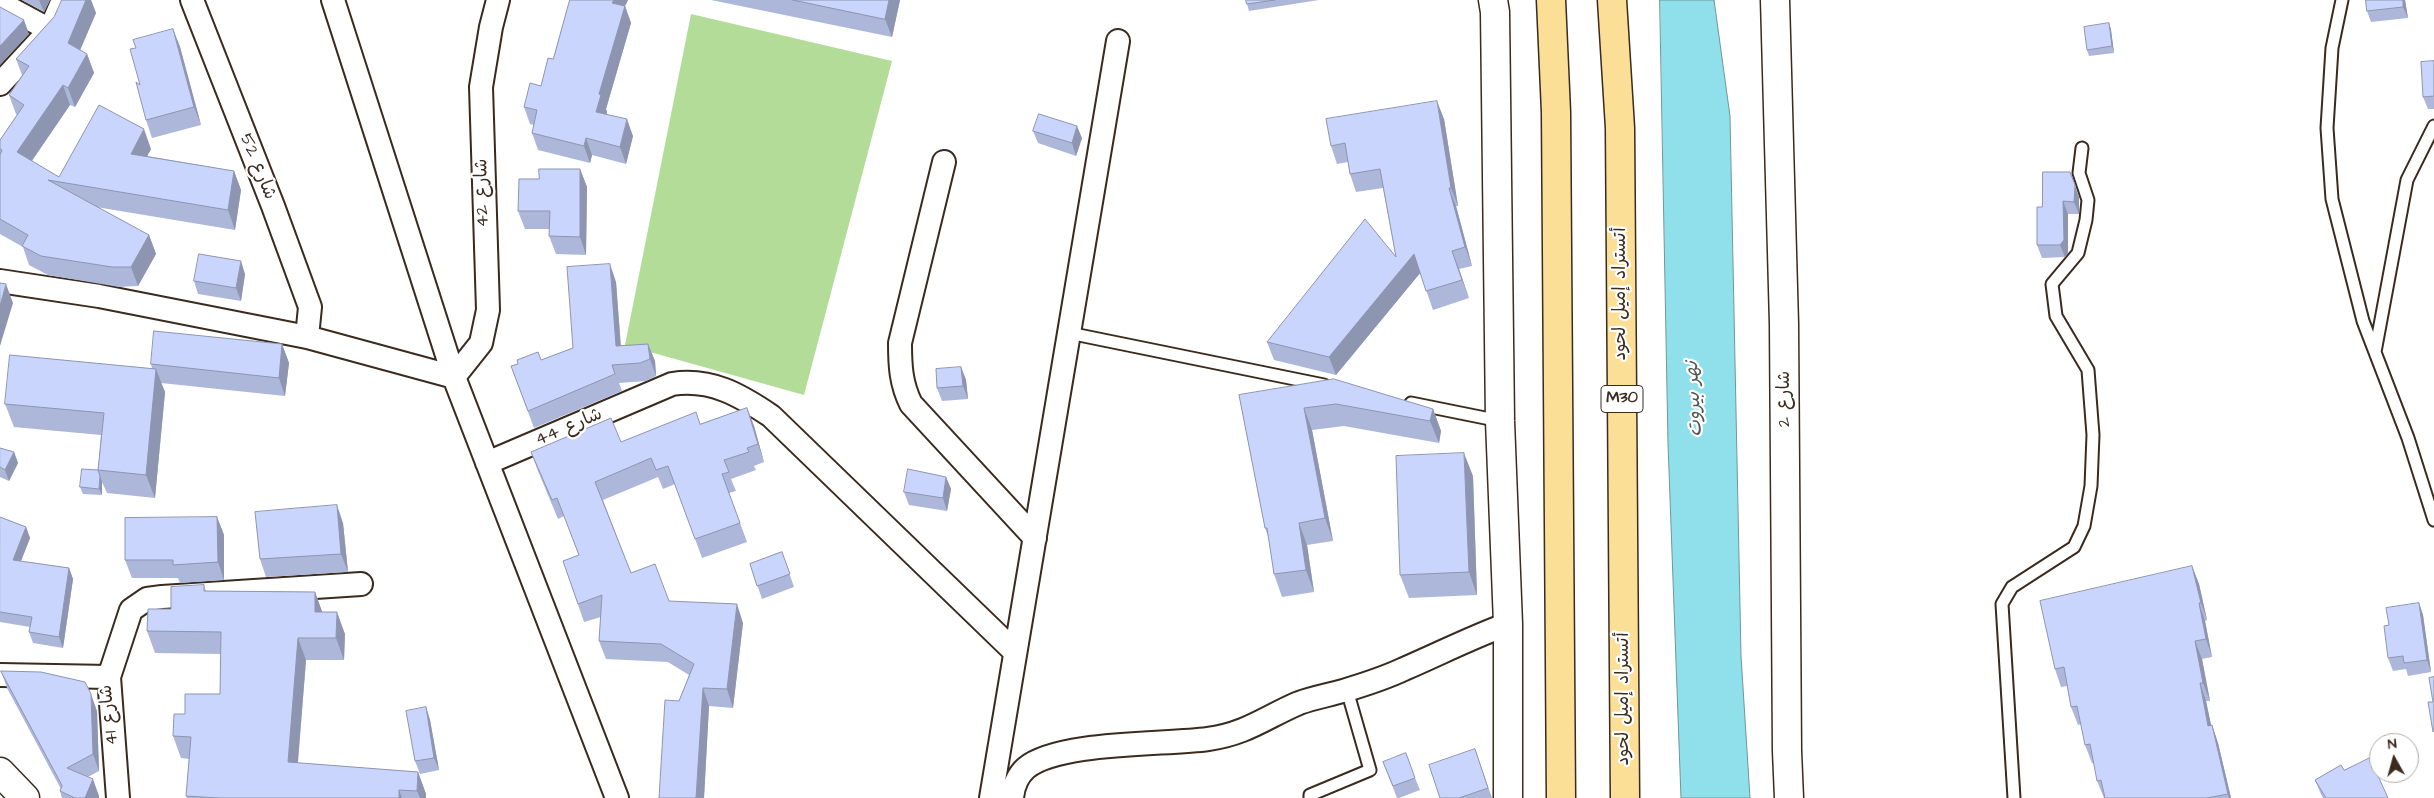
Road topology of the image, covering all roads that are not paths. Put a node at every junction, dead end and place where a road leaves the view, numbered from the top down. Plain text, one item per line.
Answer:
1 (63, 0) edge
2 (192, 0) edge
3 (333, 0) edge
4 (498, 0) edge
5 (1493, 0) edge
6 (1551, 0) edge
7 (1612, 0) edge
8 (1775, 0) edge
9 (2342, 0) edge
10 (0, 3) edge
11 (50, 30) junction
12 (1118, 41) dead end
13 (0, 84) edge
14 (2434, 126) edge
15 (2082, 148) dead end
16 (944, 162) dead end
17 (0, 281) edge
18 (1069, 333) junction
19 (308, 337) junction
20 (2375, 353) junction
21 (454, 377) junction
22 (1333, 387) edge
23 (1402, 401) edge
24 (1500, 421) junction
25 (487, 463) junction
26 (2434, 520) edge
27 (1035, 538) junction
28 (361, 584) dead end
29 (1508, 624) junction
30 (1015, 652) junction
31 (0, 676) edge
32 (109, 677) junction
33 (1347, 690) junction
34 (0, 772) edge
35 (25, 798) edge
36 (118, 798) edge
37 (617, 798) edge
38 (991, 798) edge
39 (1012, 798) edge
40 (1310, 798) edge
41 (1508, 798) edge
42 (1561, 798) edge
43 (1625, 798) edge
44 (1789, 798) edge
45 (2014, 798) edge

1 - 11 street
2 - 19 street, شارع 52
3 - 21 street
4 - 21 street, شارع 42
5 - 24 street
6 - 42 highway
7 - 43 highway, أتستراد إميل لحود / M30
8 - 44 street, شارع 2
9 - 20 lane
10 - 11 street
11 - 13 street
12 - 18 street
14 - 20 lane
15 - 45 lane
16 - 27 street
17 - 19 street
18 - 22 lane
18 - 27 street
19 - 21 street
20 - 26 lane
21 - 25 street
23 - 24 lane
24 - 29 street
25 - 30 street, شارع 44
25 - 37 street
27 - 30 street
28 - 32 street
29 - 33 street
29 - 41 street
30 - 38 street
31 - 32 street, شارع 41
32 - 36 street, شارع 41
33 - 39 street
33 - 40 lane
34 - 35 street

